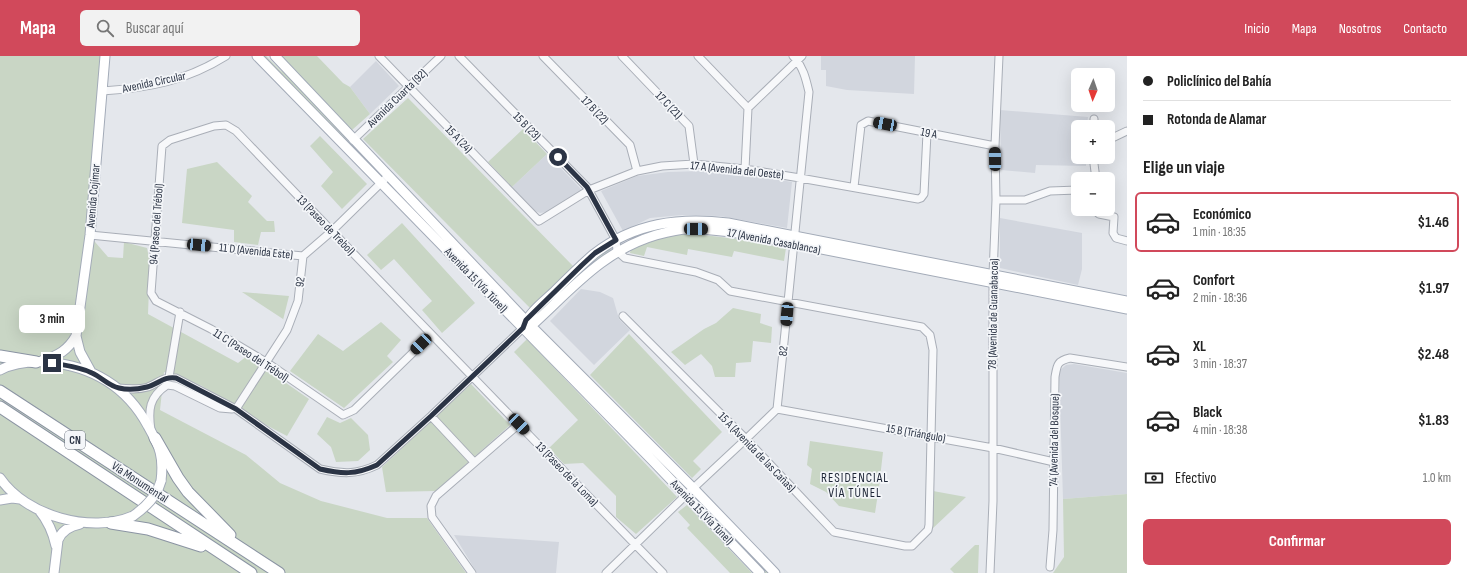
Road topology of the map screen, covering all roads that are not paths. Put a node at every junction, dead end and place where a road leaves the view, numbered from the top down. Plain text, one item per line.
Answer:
1 (105, 56) edge
2 (226, 56) edge
3 (257, 56) edge
4 (275, 56) edge
5 (379, 56) edge
6 (441, 56) edge
7 (459, 56) edge
8 (543, 56) edge
9 (622, 56) edge
10 (698, 56) edge
11 (999, 56) edge
12 (797, 57) edge
13 (409, 87) junction
14 (102, 91) junction
15 (748, 108) junction
16 (1127, 131) edge
17 (927, 132) junction
18 (1115, 137) edge
19 (354, 140) junction
20 (162, 146) joint
21 (995, 146) junction
22 (694, 164) junction
23 (745, 169) junction
24 (637, 170) junction
25 (388, 176) junction
26 (800, 178) junction
27 (381, 183) junction
28 (854, 187) junction
29 (589, 190) junction
30 (1071, 190) edge
31 (996, 200) junction
32 (1109, 216) edge
33 (539, 221) joint
34 (332, 231) junction
35 (90, 235) junction
36 (616, 240) junction
37 (794, 240) junction
38 (154, 241) junction
39 (1127, 241) edge
40 (617, 251) junction
41 (303, 256) junction
42 (993, 279) junction
43 (1127, 300) edge
44 (156, 301) joint
45 (788, 301) junction
46 (1127, 309) edge
47 (180, 312) junction
48 (624, 316) dead end
49 (527, 325) junction
50 (431, 335) junction
51 (76, 336) junction
52 (0, 356) edge
53 (36, 362) junction
54 (266, 362) junction
55 (1127, 368) edge
56 (0, 370) edge
57 (91, 372) junction
58 (169, 377) junction
59 (471, 377) junction
60 (118, 388) junction
61 (0, 391) edge
62 (0, 407) edge
63 (236, 409) junction
64 (777, 409) junction
65 (431, 416) junction
66 (519, 424) junction
67 (154, 435) junction
68 (931, 436) junction
69 (746, 440) junction
70 (992, 448) junction
71 (474, 462) junction
72 (1054, 462) junction
73 (0, 478) edge
74 (693, 488) junction
75 (686, 495) junction
76 (0, 500) edge
77 (21, 500) junction
78 (39, 510) junction
79 (84, 523) junction
80 (111, 523) junction
81 (636, 544) junction
82 (56, 549) junction
83 (228, 558) junction
84 (256, 558) junction
85 (1050, 567) dead end
86 (54, 573) edge
87 (251, 573) edge
88 (280, 573) edge
89 (472, 573) edge
90 (606, 573) edge
91 (662, 573) edge
92 (760, 573) edge
93 (775, 573) edge
94 (990, 573) edge

1 - 14 main road, Avenida Cojímar
2 - 14 street, Avenida Circular
3 - 27 main road, Avenida 15 (Vía Túnel)
4 - 19 main road, Avenida 15 (Vía Túnel)
5 - 13 street, 15 A (24)
6 - 13 street, Avenida Cuarta (92)
7 - 29 street, 15 B (23)
8 - 24 street, 17 B (22)
9 - 22 street, 17 C (21)
10 - 15 street
11 - 21 street, 78 (Avenida de Guanabacoa)
12 - 15 street
12 - 26 street, 82
13 - 19 street, Avenida Cuarta (92)
13 - 33 street, 15 A (24)
14 - 35 main road, Avenida Cojímar
15 - 23 street
16 - 18 street
17 - 21 street, 19 A
17 - 28 street, 19 A
17 - 28 street, 17 A (Avenida del Oeste)
19 - 25 main road, Avenida 15 (Vía Túnel)
20 - 34 street, 13 (Paseo de Trebol)
20 - 38 street, 94 (Paseo del Trébol)
21 - 31 street, 78 (Avenida de Guanabacoa)
22 - 23 street, 17 A (Avenida del Oeste)
22 - 24 street, 17 A (Avenida del Oeste)
23 - 26 street, 17 A (Avenida del Oeste)
24 - 29 street, 17 A (Avenida del Oeste)
25 - 27 street
25 - 49 main road, Avenida 15 (Vía Túnel)
26 - 28 street, 17 A (Avenida del Oeste)
26 - 37 street, 82
27 - 34 street
27 - 49 main road, Avenida 15 (Vía Túnel)
29 - 33 street, 17 A (Avenida del Oeste)
29 - 36 street, 15 B (23)
30 - 31 street
31 - 42 street, 78 (Avenida de Guanabacoa)
32 - 39 street
34 - 41 street
34 - 50 street, 13 (Paseo de Trebol)
35 - 38 street, 11 D (Avenida Este)
35 - 51 main road, Avenida Cojímar
36 - 37 main road, 17 (Avenida Casablanca)
36 - 40 street
36 - 49 main road, 17 (Avenida Casablanca)
37 - 40 main road, 17 (Avenida Casablanca)
37 - 42 main road, 17 (Avenida Casablanca)
37 - 45 street, 82
38 - 41 street, 11 D (Avenida Este)
38 - 44 street, 94 (Paseo del Trébol)
40 - 45 street
40 - 49 main road, 17 (Avenida Casablanca)
41 - 54 street, 92
42 - 43 main road, 17 (Avenida Casablanca)
42 - 46 main road, 17 (Avenida Casablanca)
42 - 70 street, 78 (Avenida de Guanabacoa)
44 - 47 street, 11 C (Paseo del Trébol)
45 - 64 street, 82
45 - 68 street
47 - 54 street, 11 C (Paseo del Trébol)
47 - 58 street
48 - 69 street, 15 A (Avenida de las Cañas)
49 - 59 street
49 - 74 main road, Avenida 15 (Vía Túnel)
49 - 75 main road, Avenida 15 (Vía Túnel)
50 - 54 street, 11 C (Paseo del Trébol)
50 - 59 street, 13 (Paseo de Trebol)
51 - 53 main road
51 - 57 main road
52 - 53 highway
53 - 56 main road
53 - 57 main road
54 - 63 street, 92
55 - 72 street, 74 (Avenida del Bosque)
57 - 60 main road
58 - 60 street
58 - 63 street
59 - 65 street
59 - 66 street, 13 (Paseo de la Loma)
60 - 67 main road
61 - 84 highway, Vía Monumental / CN
62 - 83 highway, Vía Monumental / CN
63 - 65 street
63 - 67 street
64 - 68 street, 15 B (Triángulo)
64 - 69 street
65 - 71 street
66 - 71 street
66 - 81 street, 13 (Paseo de la Loma)
67 - 80 main road, bridge
67 - 84 highway
68 - 69 street, 15 A (Avenida de las Cañas)
68 - 70 street, 15 B (Triángulo)
69 - 74 street
70 - 72 street, 15 B (Triángulo)
70 - 94 street, 78 (Avenida de Guanabacoa)
71 - 89 street
72 - 85 street, 74 (Avenida del Bosque)
73 - 77 main road
74 - 75 street
74 - 93 main road, Avenida 15 (Vía Túnel)
75 - 81 street
75 - 92 main road, Avenida 15 (Vía Túnel)
76 - 77 main road
77 - 78 main road
78 - 79 main road
78 - 82 main road
79 - 80 main road
79 - 82 main road
80 - 83 highway
81 - 90 street
81 - 91 street, 13 (Paseo de la Loma)
82 - 86 main road
83 - 87 highway, Vía Monumental / CN
84 - 88 highway, Vía Monumental / CN

